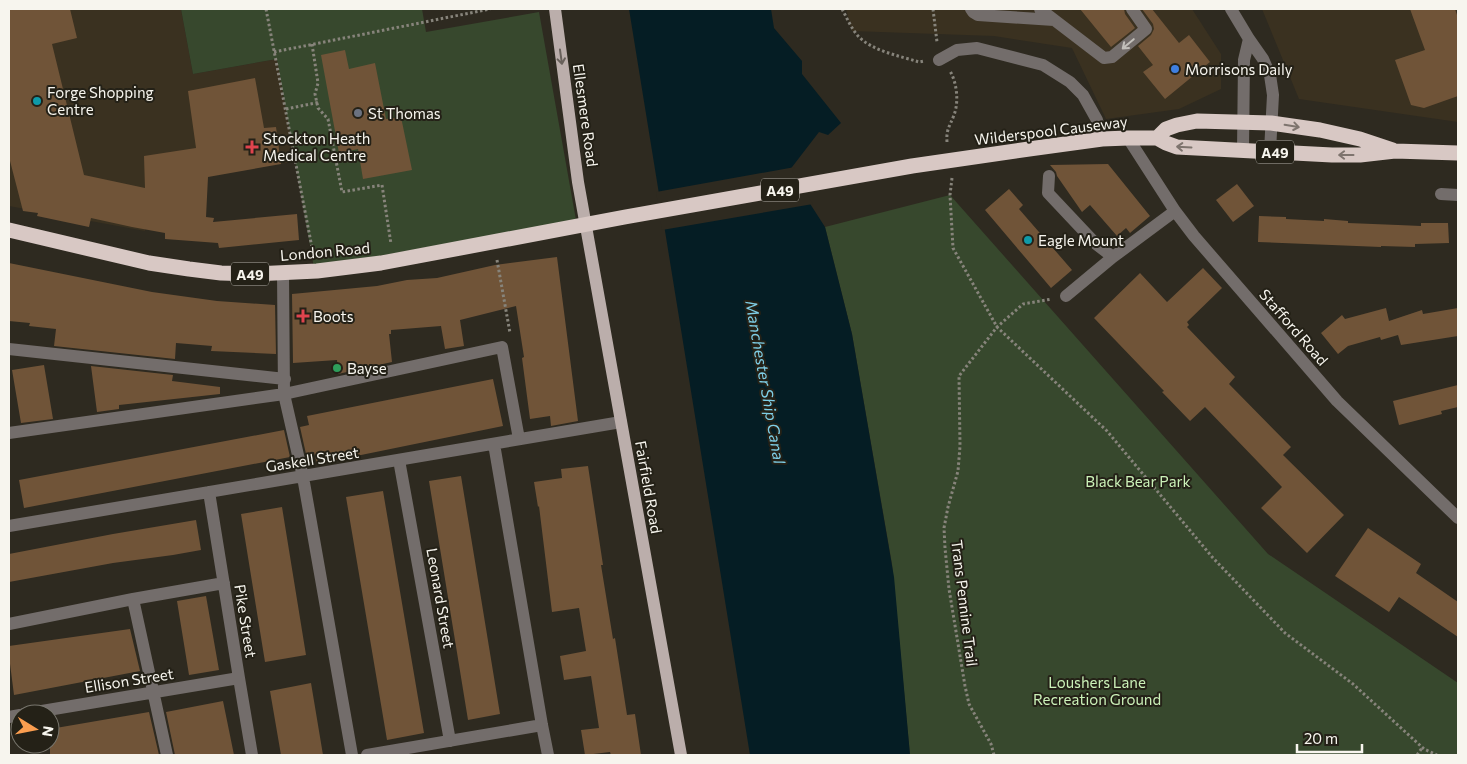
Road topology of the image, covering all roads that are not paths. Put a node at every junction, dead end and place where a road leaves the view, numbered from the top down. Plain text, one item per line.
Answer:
1 (555, 9) edge
2 (970, 9) edge
3 (1040, 9) edge
4 (1132, 9) edge
5 (1231, 9) edge
6 (1054, 20) junction
7 (1249, 39) junction
8 (938, 60) road end
9 (1243, 122) junction
10 (1271, 123) junction
11 (1128, 138) junction
12 (1157, 138) junction
13 (1102, 139) junction
14 (1243, 150) junction
15 (1395, 151) junction
16 (1270, 152) junction
17 (1458, 153) edge
18 (1049, 176) dead end
19 (1441, 194) dead end
20 (1458, 195) edge
21 (1175, 211) junction
22 (586, 225) junction
23 (9, 230) edge
24 (1113, 257) junction
25 (283, 272) junction
26 (1066, 296) road end
27 (9, 349) edge
28 (285, 379) junction
29 (284, 394) junction
30 (621, 422) junction
31 (9, 433) edge
32 (519, 439) junction
33 (494, 444) junction
34 (399, 460) junction
35 (303, 477) junction
36 (209, 492) junction
37 (1458, 518) edge
38 (9, 526) edge
39 (224, 583) junction
40 (133, 599) junction
41 (9, 624) edge
42 (239, 678) junction
43 (153, 693) junction
44 (60, 708) edge
45 (542, 725) junction
46 (450, 741) junction
47 (167, 755) edge
48 (252, 755) edge
49 (352, 755) edge
50 (366, 755) edge
51 (548, 755) edge
52 (681, 755) edge

1 -> 22 main road, Ellesmere Road
2 - 6 street
3 - 6 street
4 -> 6 street
5 - 7 street
7 - 9 street
7 - 10 street
8 - 13 street
9 - 10 highway, Wilderspool Causeway / A49
9 - 12 highway, Wilderspool Causeway / A49
9 - 14 street
10 -> 15 highway, Wilderspool Causeway / A49
10 - 16 street
11 - 12 highway, Wilderspool Causeway / A49
11 - 13 highway, Wilderspool Causeway / A49
11 - 21 street, Stafford Road
14 -> 12 highway, Wilderspool Causeway / A49
13 - 22 highway, Wilderspool Causeway / A49
14 - 16 highway, Wilderspool Causeway / A49
15 -> 16 highway, Wilderspool Causeway / A49
15 - 17 highway, Wilderspool Causeway / A49
18 - 24 street
19 - 20 street
21 - 24 street
21 - 37 street, Stafford Road
22 - 25 highway, London Road / A49
22 - 30 main road, Fairfield Road
23 - 25 highway, London Road / A49
24 - 26 street
25 - 28 street
27 - 28 street
28 - 29 street
29 - 31 street
29 - 32 street
29 - 35 street
30 - 32 street, Gaskell Street
30 - 52 main road, Fairfield Road
32 - 33 street, Gaskell Street
33 - 34 street, Gaskell Street
33 - 45 street
34 - 35 street, Gaskell Street
34 - 46 street, Leonard Street
35 - 36 street, Gaskell Street
35 - 49 street
36 - 38 street, Gaskell Street
36 - 39 street, Pike Street
39 - 40 street
39 - 42 street, Pike Street
40 - 41 street
40 - 43 street
42 - 43 street, Ellison Street
42 - 48 street, Pike Street
43 - 44 street, Ellison Street
43 - 47 street
45 - 46 street
45 - 51 street
46 - 50 street

